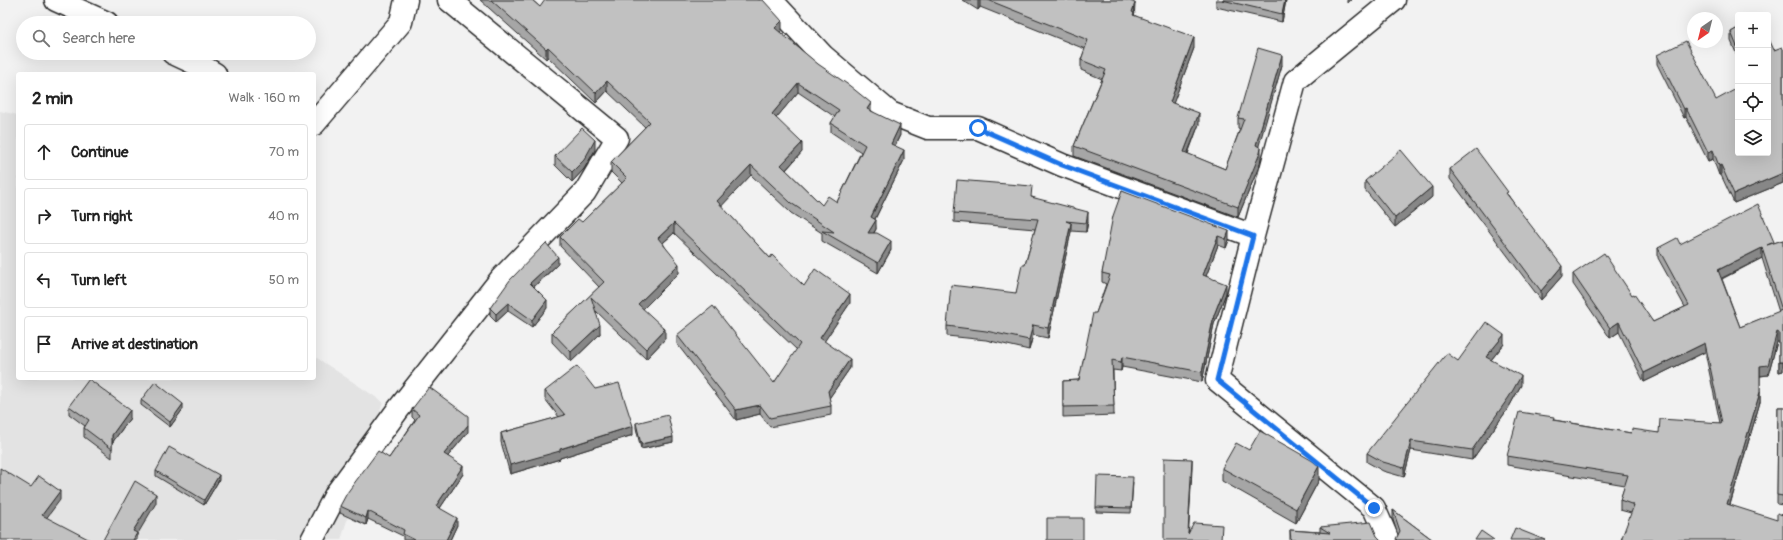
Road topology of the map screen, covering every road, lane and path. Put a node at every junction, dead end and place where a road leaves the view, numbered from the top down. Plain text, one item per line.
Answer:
1 (56, 0) edge
2 (406, 0) edge
3 (449, 0) edge
4 (771, 0) edge
5 (1394, 0) edge
6 (91, 16) edge
7 (188, 60) edge
8 (212, 72) edge
9 (316, 122) edge
10 (1253, 236) junction
11 (312, 540) edge
12 (1388, 540) edge

1 - 6 street
2 - 9 street
3 - 11 street
4 - 10 street
5 - 10 street
7 - 8 street
10 - 12 street

